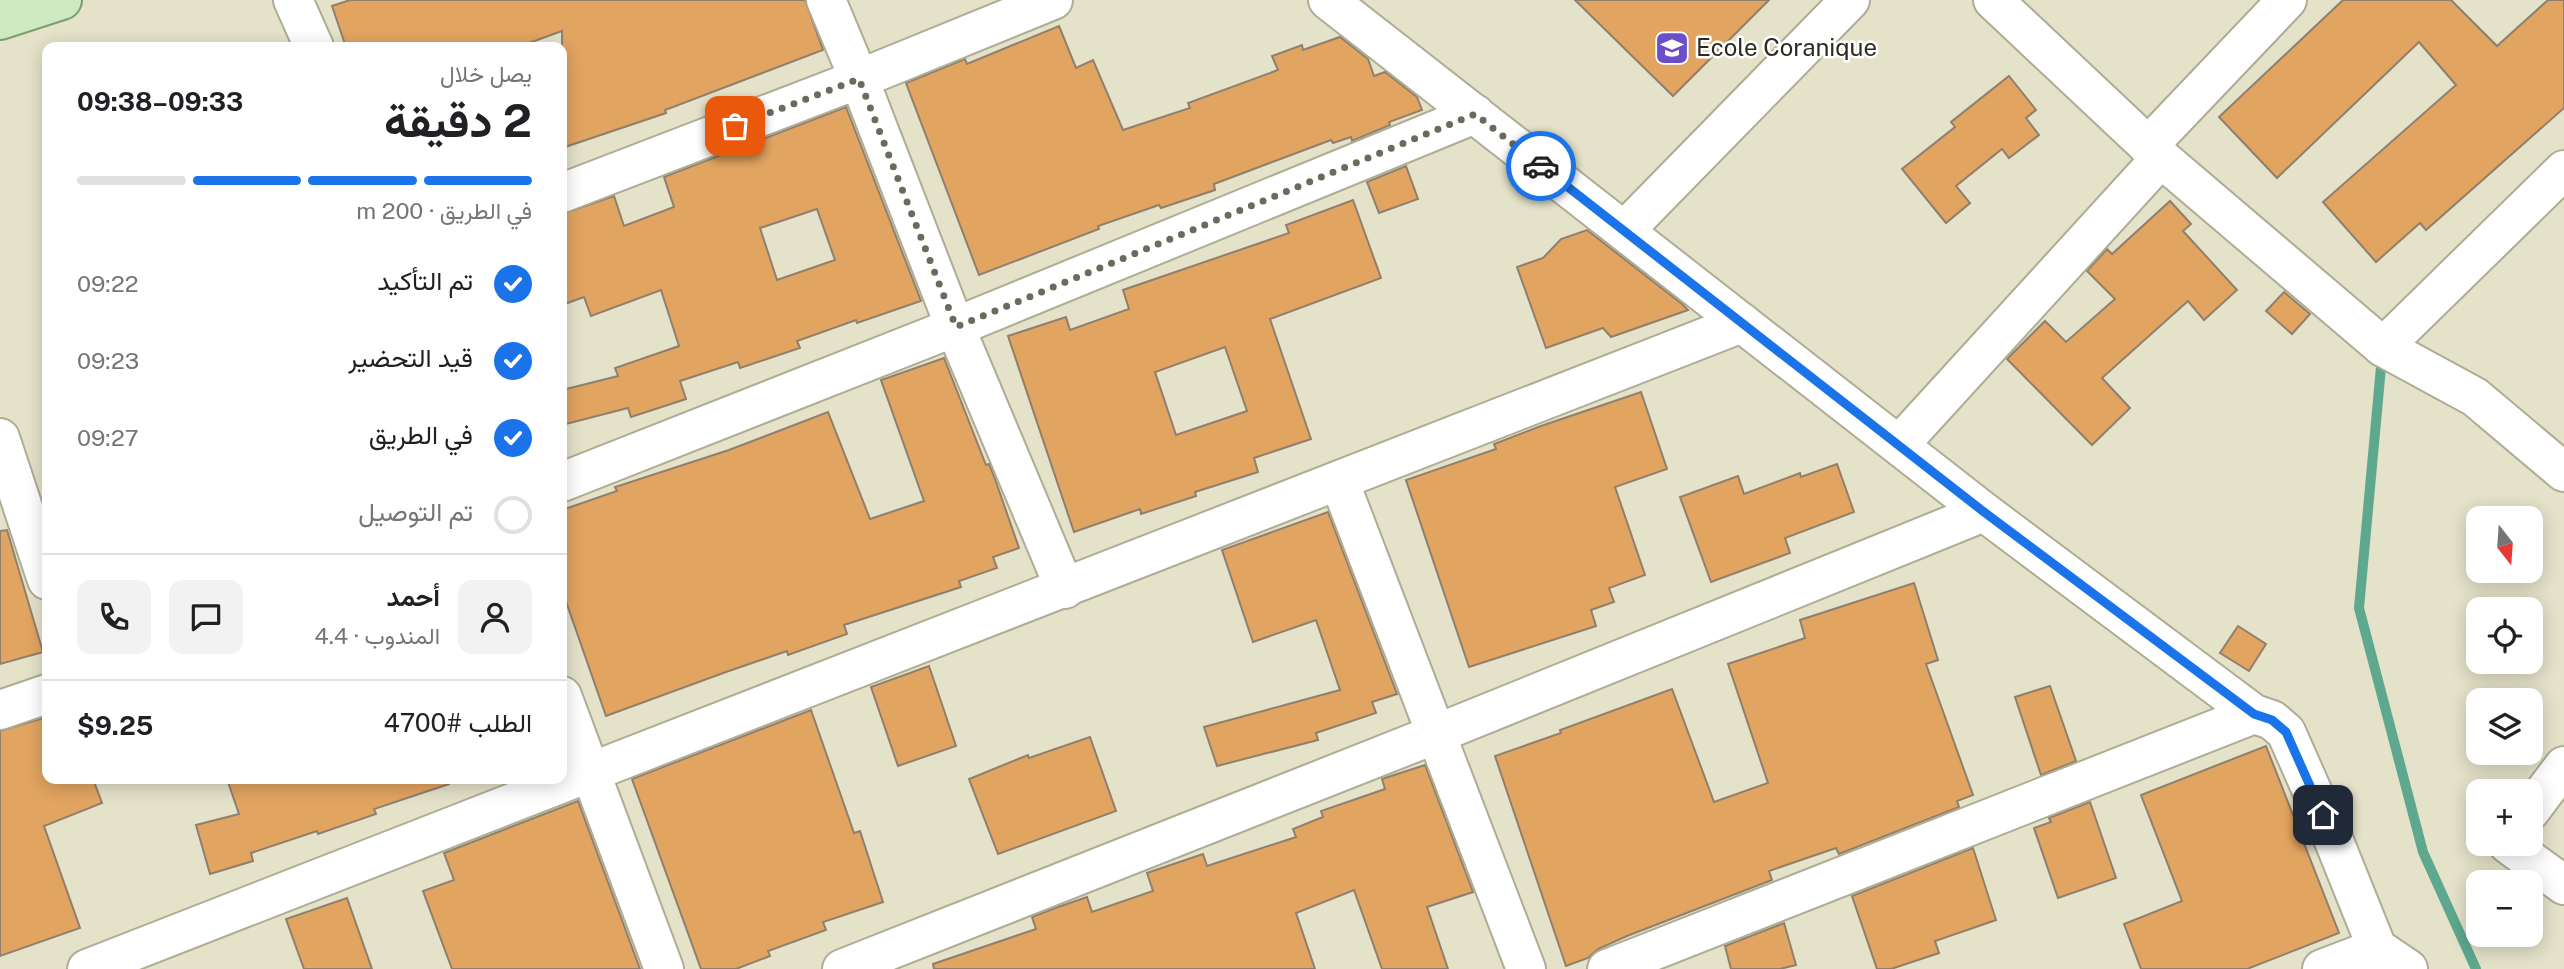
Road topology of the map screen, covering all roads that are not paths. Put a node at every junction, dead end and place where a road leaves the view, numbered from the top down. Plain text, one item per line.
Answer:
1 (62, 0) edge
2 (293, 0) edge
3 (826, 0) edge
4 (1053, 0) edge
5 (1328, 0) edge
6 (1850, 0) edge
7 (1993, 0) edge
8 (2287, 0) edge
9 (0, 20) edge
10 (312, 42) edge
11 (859, 79) junction
12 (1475, 114) junction
13 (2155, 152) junction
14 (2564, 170) edge
15 (567, 191) edge
16 (1624, 231) junction
17 (1742, 323) junction
18 (956, 327) junction
19 (2383, 347) junction
20 (0, 438) edge
21 (1899, 445) junction
22 (2564, 472) edge
23 (567, 480) edge
24 (1340, 482) junction
25 (1984, 512) junction
26 (42, 565) edge
27 (1065, 589) junction
28 (42, 696) edge
29 (567, 709) edge
30 (0, 710) edge
31 (2254, 714) junction
32 (1436, 734) junction
33 (2564, 766) edge
34 (590, 771) junction
35 (567, 780) edge
36 (557, 784) edge
37 (2543, 794) edge
38 (2524, 856) edge
39 (2564, 885) edge
40 (2377, 947) junction
41 (1672, 957) edge
42 (87, 969) edge
43 (664, 969) edge
44 (842, 969) edge
45 (1526, 969) edge
46 (1607, 969) edge
47 (2322, 969) edge
48 (2408, 969) edge

1 - 9 main road
2 - 10 street
3 - 11 street
4 - 11 street
5 - 12 street
6 - 16 street
7 - 13 street
8 - 13 street
11 - 15 street
11 - 18 street
12 - 16 street
12 - 18 street
13 - 19 street
13 - 21 street
14 - 19 street
16 - 17 street
17 - 21 street
17 - 24 street
18 - 23 street
18 - 27 street
19 - 22 street
20 - 26 street
21 - 25 street
24 - 27 street
24 - 32 street
25 - 31 street
25 - 32 street
27 - 34 street
28 - 30 street
29 - 34 street
31 - 40 street
31 - 41 street
32 - 44 street
32 - 45 street
33 - 37 street
34 - 35 street
34 - 43 street
36 - 42 street
38 - 39 street
40 - 47 street
40 - 48 street
41 - 46 street

